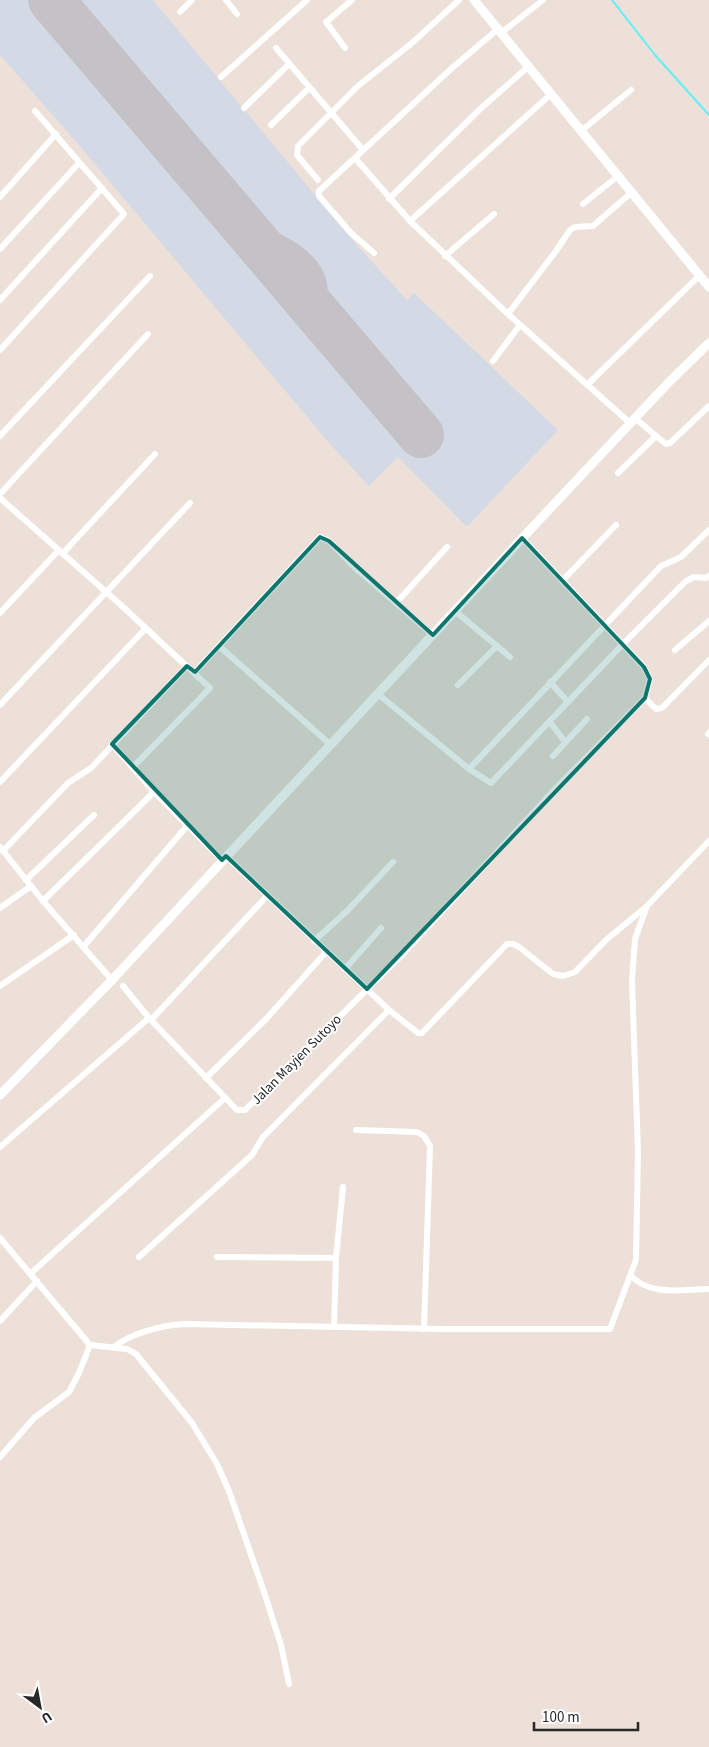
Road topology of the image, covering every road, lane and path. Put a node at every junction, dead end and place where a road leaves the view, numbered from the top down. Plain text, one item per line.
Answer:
1 (192, 0) edge
2 (226, 0) edge
3 (307, 0) edge
4 (352, 0) edge
5 (459, 0) edge
6 (474, 0) edge
7 (543, 0) edge
8 (180, 12) dead end
9 (237, 14) dead end
10 (499, 31) junction
11 (276, 48) dead end
12 (345, 48) dead end
13 (289, 64) junction
14 (529, 66) junction
15 (221, 78) dead end
16 (309, 88) junction
17 (631, 90) dead end
18 (551, 94) junction
19 (244, 108) dead end
20 (35, 110) dead end
21 (331, 114) junction
22 (271, 125) dead end
23 (582, 130) junction
24 (56, 134) junction
25 (363, 150) junction
26 (355, 158) junction
27 (79, 162) junction
28 (618, 176) junction
29 (318, 180) dead end
30 (102, 188) junction
31 (632, 192) junction
32 (0, 197) edge
33 (390, 199) junction
34 (583, 204) dead end
35 (494, 214) dead end
36 (410, 221) junction
37 (0, 249) edge
38 (374, 253) dead end
39 (445, 256) junction
40 (700, 275) junction
41 (150, 276) dead end
42 (709, 286) edge
43 (0, 300) edge
44 (508, 314) junction
45 (520, 325) junction
46 (148, 334) dead end
47 (709, 343) edge
48 (0, 350) edge
49 (493, 361) dead end
50 (586, 385) junction
51 (709, 406) edge
52 (632, 420) junction
53 (0, 436) edge
54 (656, 436) junction
55 (156, 454) dead end
56 (618, 473) dead end
57 (0, 496) edge
58 (190, 503) dead end
59 (616, 525) dead end
60 (709, 530) edge
61 (522, 538) junction
62 (447, 547) dead end
63 (65, 549) junction
64 (708, 578) edge
65 (562, 581) junction
66 (106, 591) junction
67 (396, 603) junction
68 (455, 610) junction
69 (0, 613) edge
70 (709, 621) edge
71 (604, 626) junction
72 (146, 628) junction
73 (433, 635) junction
74 (622, 645) junction
75 (219, 646) junction
76 (497, 646) junction
77 (675, 650) dead end
78 (510, 657) dead end
79 (709, 660) edge
80 (187, 666) junction
81 (198, 669) junction
82 (550, 682) junction
83 (458, 686) dead end
84 (378, 694) junction
85 (644, 698) junction
86 (568, 702) junction
87 (0, 705) edge
88 (587, 719) dead end
89 (550, 722) junction
90 (565, 742) junction
91 (112, 744) junction
92 (331, 744) junction
93 (553, 756) dead end
94 (133, 768) junction
95 (469, 769) junction
96 (0, 782) edge
97 (154, 792) junction
98 (94, 815) dead end
99 (187, 826) junction
100 (709, 841) edge
101 (1, 849) edge
102 (224, 858) junction
103 (393, 862) dead end
104 (26, 880) junction
105 (31, 886) junction
106 (267, 896) junction
107 (43, 901) junction
108 (647, 906) junction
109 (0, 908) edge
110 (381, 928) dead end
111 (74, 935) junction
112 (314, 941) junction
113 (84, 946) junction
114 (326, 952) junction
115 (345, 969) junction
116 (114, 978) junction
117 (0, 986) edge
118 (367, 989) junction
119 (389, 1010) junction
120 (150, 1019) junction
121 (206, 1078) junction
122 (0, 1095) edge
123 (225, 1098) junction
124 (356, 1130) dead end
125 (0, 1147) edge
126 (343, 1187) dead end
127 (0, 1238) edge
128 (139, 1257) dead end
129 (217, 1257) dead end
130 (336, 1258) junction
131 (30, 1274) junction
132 (631, 1276) junction
133 (37, 1281) junction
134 (709, 1289) edge
135 (0, 1321) edge
136 (334, 1327) junction
137 (424, 1329) junction
138 (90, 1344) junction
139 (114, 1347) junction
140 (0, 1457) edge
141 (288, 1684) dead end

1 - 8 street
2 - 9 street
3 - 15 street
4 - 12 street
5 - 21 street
6 - 10 street
7 - 10 street
10 - 14 street
10 - 25 street
11 - 13 street
13 - 16 street
13 - 19 street
14 - 18 street
14 - 33 street
16 - 21 street
16 - 22 street
17 - 23 street
18 - 23 street
18 - 36 street
20 - 24 street
21 - 25 street
21 - 29 street
23 - 28 street
24 - 27 street
24 - 32 street
25 - 26 street
26 - 33 street
26 - 38 street
27 - 30 street
27 - 37 street
28 - 31 street
28 - 34 street
30 - 43 street
30 - 48 street
31 - 40 street
31 - 44 street
33 - 36 street
35 - 39 street
36 - 39 street
39 - 44 street
40 - 42 street
40 - 50 street
41 - 53 street
44 - 45 street
45 - 49 street
45 - 50 street
46 - 57 street
47 - 52 street
50 - 52 street
51 - 54 street
52 - 54 street
52 - 61 street
54 - 56 street
55 - 63 street
57 - 63 street
58 - 66 street
59 - 65 street
60 - 71 street
61 - 65 street
61 - 68 street
62 - 67 street
63 - 66 street
63 - 69 street
64 - 74 street
65 - 71 street
66 - 72 street
66 - 87 street
67 - 73 street
67 - 75 street
68 - 73 street
68 - 76 street
70 - 77 street
71 - 74 street
71 - 82 street
72 - 80 street
72 - 96 street
73 - 84 street
74 - 85 street
74 - 86 street
75 - 81 street
75 - 92 street
76 - 78 street
76 - 83 street
79 - 85 street
80 - 81 street
80 - 91 street
81 - 94 street
82 - 86 street
82 - 95 street
84 - 92 street
84 - 95 street
85 - 118 street, Jalan Mayjen Sutoyo
86 - 89 street
88 - 90 street
89 - 90 street
89 - 95 street
90 - 93 street
91 - 94 street
91 - 101 street
92 - 102 street
94 - 97 street
97 - 99 street
97 - 107 street
98 - 104 street
99 - 102 street
99 - 113 street
100 - 108 street
101 - 104 street, Jalan Mayjen Sutoyo
102 - 106 street
102 - 116 street
103 - 112 street
104 - 105 street, Jalan Mayjen Sutoyo
105 - 107 street, Jalan Mayjen Sutoyo
105 - 109 street
106 - 112 street
106 - 120 street
107 - 111 street, Jalan Mayjen Sutoyo
108 - 119 street
108 - 132 street
110 - 115 street
111 - 113 street, Jalan Mayjen Sutoyo
111 - 117 street
112 - 114 street
113 - 116 street, Jalan Mayjen Sutoyo
114 - 115 street
114 - 121 street
115 - 118 street
116 - 120 street, Jalan Mayjen Sutoyo
116 - 122 street
118 - 119 street
118 - 123 street, Jalan Mayjen Sutoyo
119 - 128 street
120 - 121 street, Jalan Mayjen Sutoyo
120 - 125 street
121 - 123 street, Jalan Mayjen Sutoyo
123 - 131 street
124 - 137 street
126 - 130 street
127 - 131 street
129 - 130 street
130 - 136 street
131 - 133 street
132 - 134 street
132 - 137 street
133 - 135 street
133 - 138 street
136 - 137 street
136 - 139 street
138 - 139 street
138 - 140 street
139 - 141 street

